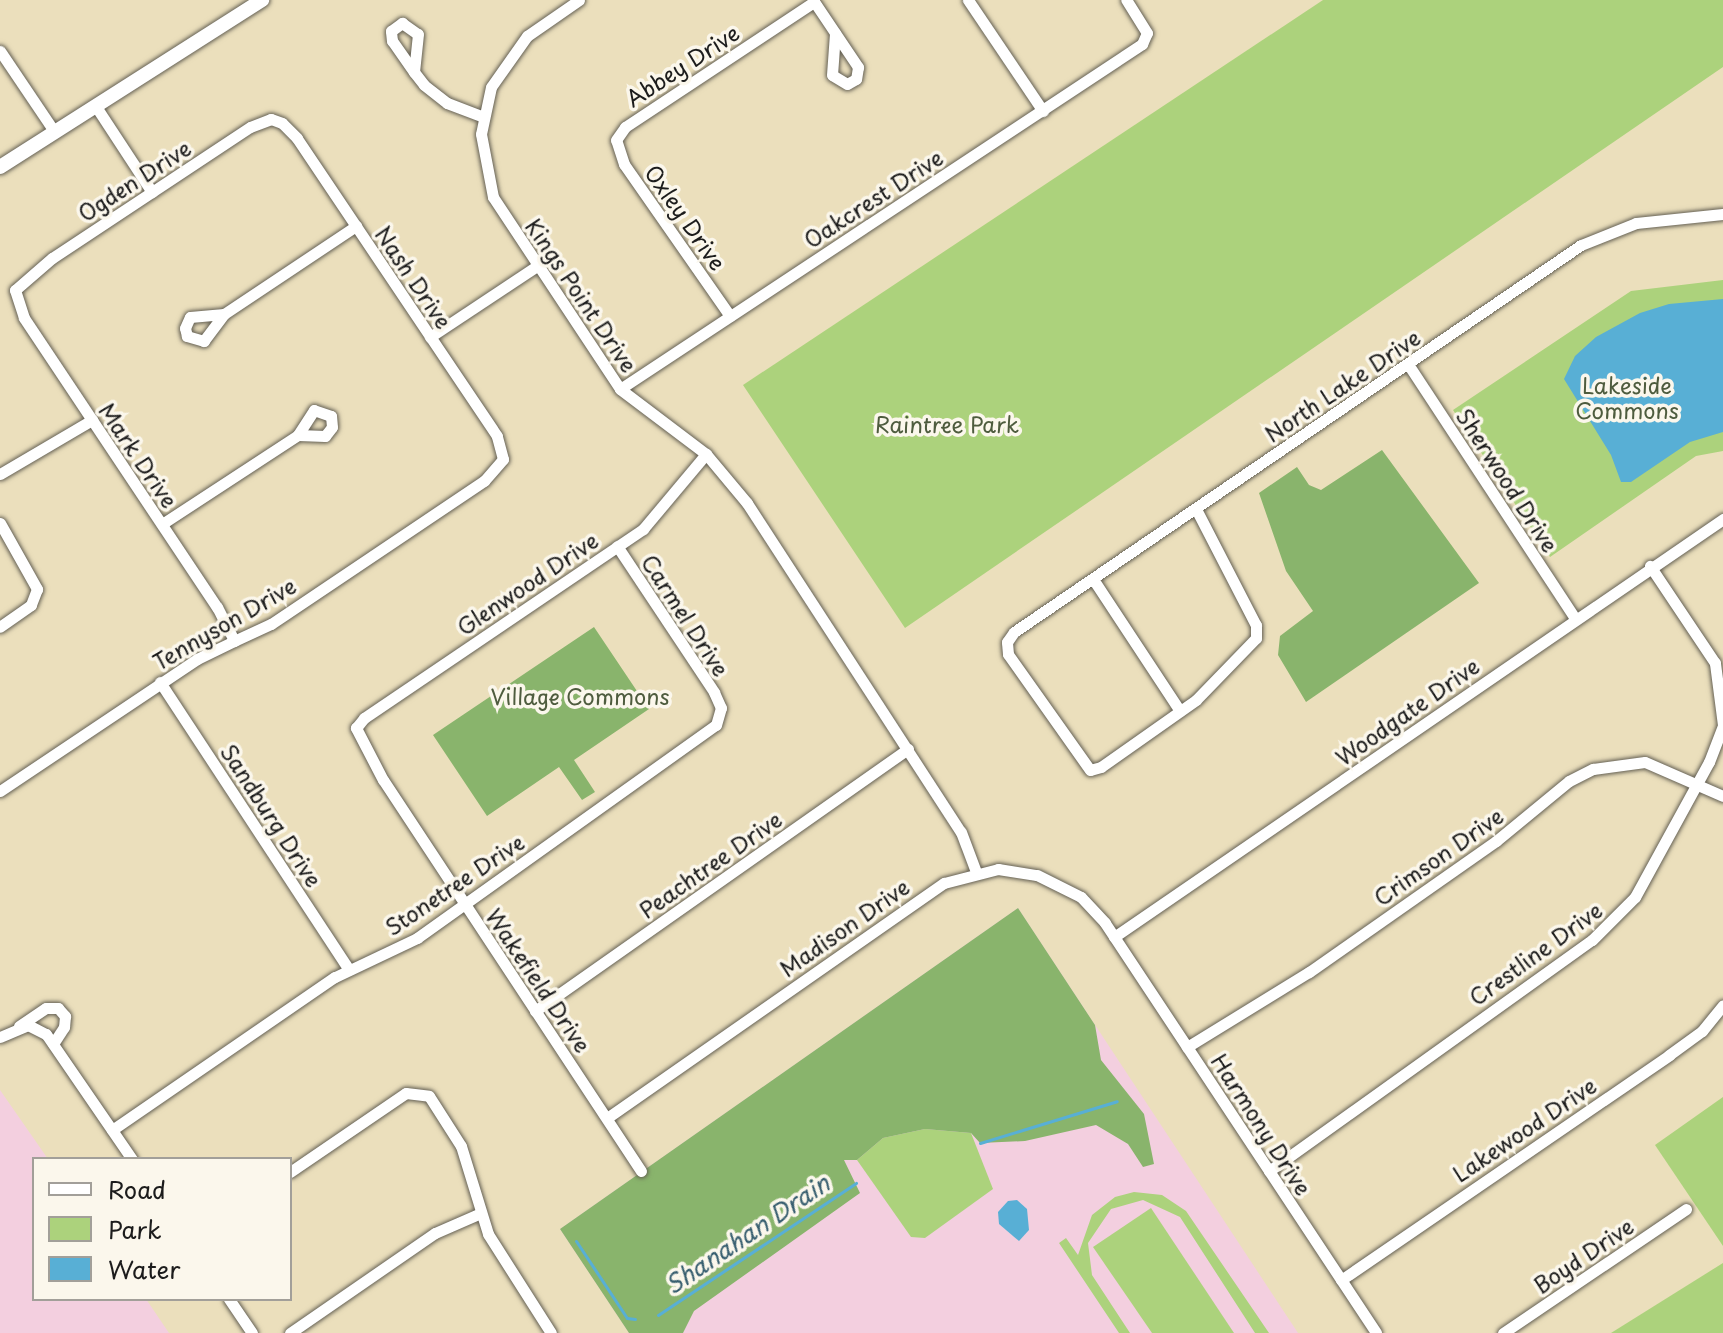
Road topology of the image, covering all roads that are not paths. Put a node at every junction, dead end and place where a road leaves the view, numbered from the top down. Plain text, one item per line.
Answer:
1 (262, 0) edge
2 (579, 0) edge
3 (968, 0) edge
4 (1126, 0) edge
5 (813, 1) edge
6 (835, 33) dead end
7 (0, 51) edge
8 (414, 72) dead end
9 (95, 105) junction
10 (1043, 111) junction
11 (483, 117) junction
12 (282, 123) joint
13 (54, 131) junction
14 (616, 140) joint
15 (0, 167) edge
16 (152, 192) junction
17 (1723, 214) edge
18 (356, 226) junction
19 (537, 266) junction
20 (15, 290) joint
21 (224, 314) dead end
22 (730, 316) junction
23 (430, 337) junction
24 (1408, 364) junction
25 (620, 389) junction
26 (92, 420) junction
27 (298, 435) dead end
28 (706, 454) junction
29 (503, 459) joint
30 (0, 474) edge
31 (1196, 509) junction
32 (1723, 519) edge
33 (0, 523) edge
34 (162, 524) junction
35 (617, 546) junction
36 (1650, 566) junction
37 (1093, 579) junction
38 (1575, 618) junction
39 (0, 627) edge
40 (234, 641) junction
41 (160, 682) junction
42 (721, 708) joint
43 (1180, 711) junction
44 (356, 728) joint
45 (908, 749) junction
46 (1699, 782) junction
47 (0, 791) edge
48 (1723, 796) edge
49 (976, 872) junction
50 (465, 904) junction
51 (1114, 937) junction
52 (349, 970) junction
53 (1723, 1005) edge
54 (535, 1011) junction
55 (19, 1026) junction
56 (0, 1037) edge
57 (53, 1044) junction
58 (1187, 1047) junction
59 (607, 1118) junction
60 (112, 1130) junction
61 (131, 1157) edge
62 (292, 1171) edge
63 (641, 1171) dead end
64 (1269, 1171) junction
65 (1686, 1209) dead end
66 (481, 1213) junction
67 (1341, 1280) junction
68 (230, 1301) edge
69 (546, 1331) edge
70 (1511, 1331) edge
71 (252, 1333) edge
72 (290, 1333) edge
73 (1376, 1333) edge

1 - 9 main road
2 - 11 street, Kings Point Drive
3 - 10 street
4 - 10 street, Oakcrest Drive
5 - 6 street
5 - 14 street, Abbey Drive
7 - 13 street
8 - 11 street
9 - 13 main road
9 - 16 street
10 - 22 street, Oakcrest Drive
11 - 19 street, Kings Point Drive
12 - 16 street, Ogden Drive
12 - 18 street, Nash Drive
13 - 15 main road
14 - 22 street, Oxley Drive
16 - 20 street, Ogden Drive
17 - 24 street, North Lake Drive
18 - 21 street
18 - 23 street, Nash Drive
19 - 23 street
19 - 25 street, Kings Point Drive
20 - 26 street, Mark Drive
22 - 25 street, Oakcrest Drive
23 - 29 street, Nash Drive
24 - 31 street, North Lake Drive
24 - 38 street, Sherwood Drive
25 - 28 street, Kings Point Drive
26 - 30 street
26 - 34 street, Mark Drive
27 - 34 street
28 - 35 street, Glenwood Drive
28 - 45 street, Kings Point Drive
29 - 40 street, Tennyson Drive
31 - 37 street, North Lake Drive
31 - 43 street
32 - 36 street, Woodgate Drive
33 - 39 street
34 - 40 street, Mark Drive
35 - 42 street, Carmel Drive
35 - 44 street, Glenwood Drive
36 - 38 street, Woodgate Drive
36 - 46 street, Crestline Drive
37 - 43 street
37 - 43 street, North Lake Drive
38 - 51 street, Woodgate Drive
40 - 41 street, Tennyson Drive
41 - 47 street, Tennyson Drive
41 - 52 street, Sandburg Drive
42 - 50 street, Stonetree Drive
44 - 50 street, Wakefield Drive
45 - 49 street, Kings Point Drive
45 - 54 street, Peachtree Drive
46 - 48 street, Crimson Drive
46 - 58 street, Crimson Drive
46 - 64 street, Crestline Drive
49 - 51 street, Madison Drive
49 - 59 street, Madison Drive
50 - 52 street, Stonetree Drive
50 - 54 street, Wakefield Drive
51 - 58 street, Harmony Drive
52 - 60 street, Stonetree Drive
53 - 67 street, Lakewood Drive
54 - 59 street, Wakefield Drive
55 - 56 street
55 - 57 street
55 - 57 street
57 - 60 street
58 - 64 street, Harmony Drive
59 - 63 street, Wakefield Drive
60 - 61 street
62 - 66 street
64 - 67 street, Harmony Drive
65 - 70 street, Boyd Drive
66 - 69 street
66 - 72 street
67 - 73 street, Harmony Drive
68 - 71 street

